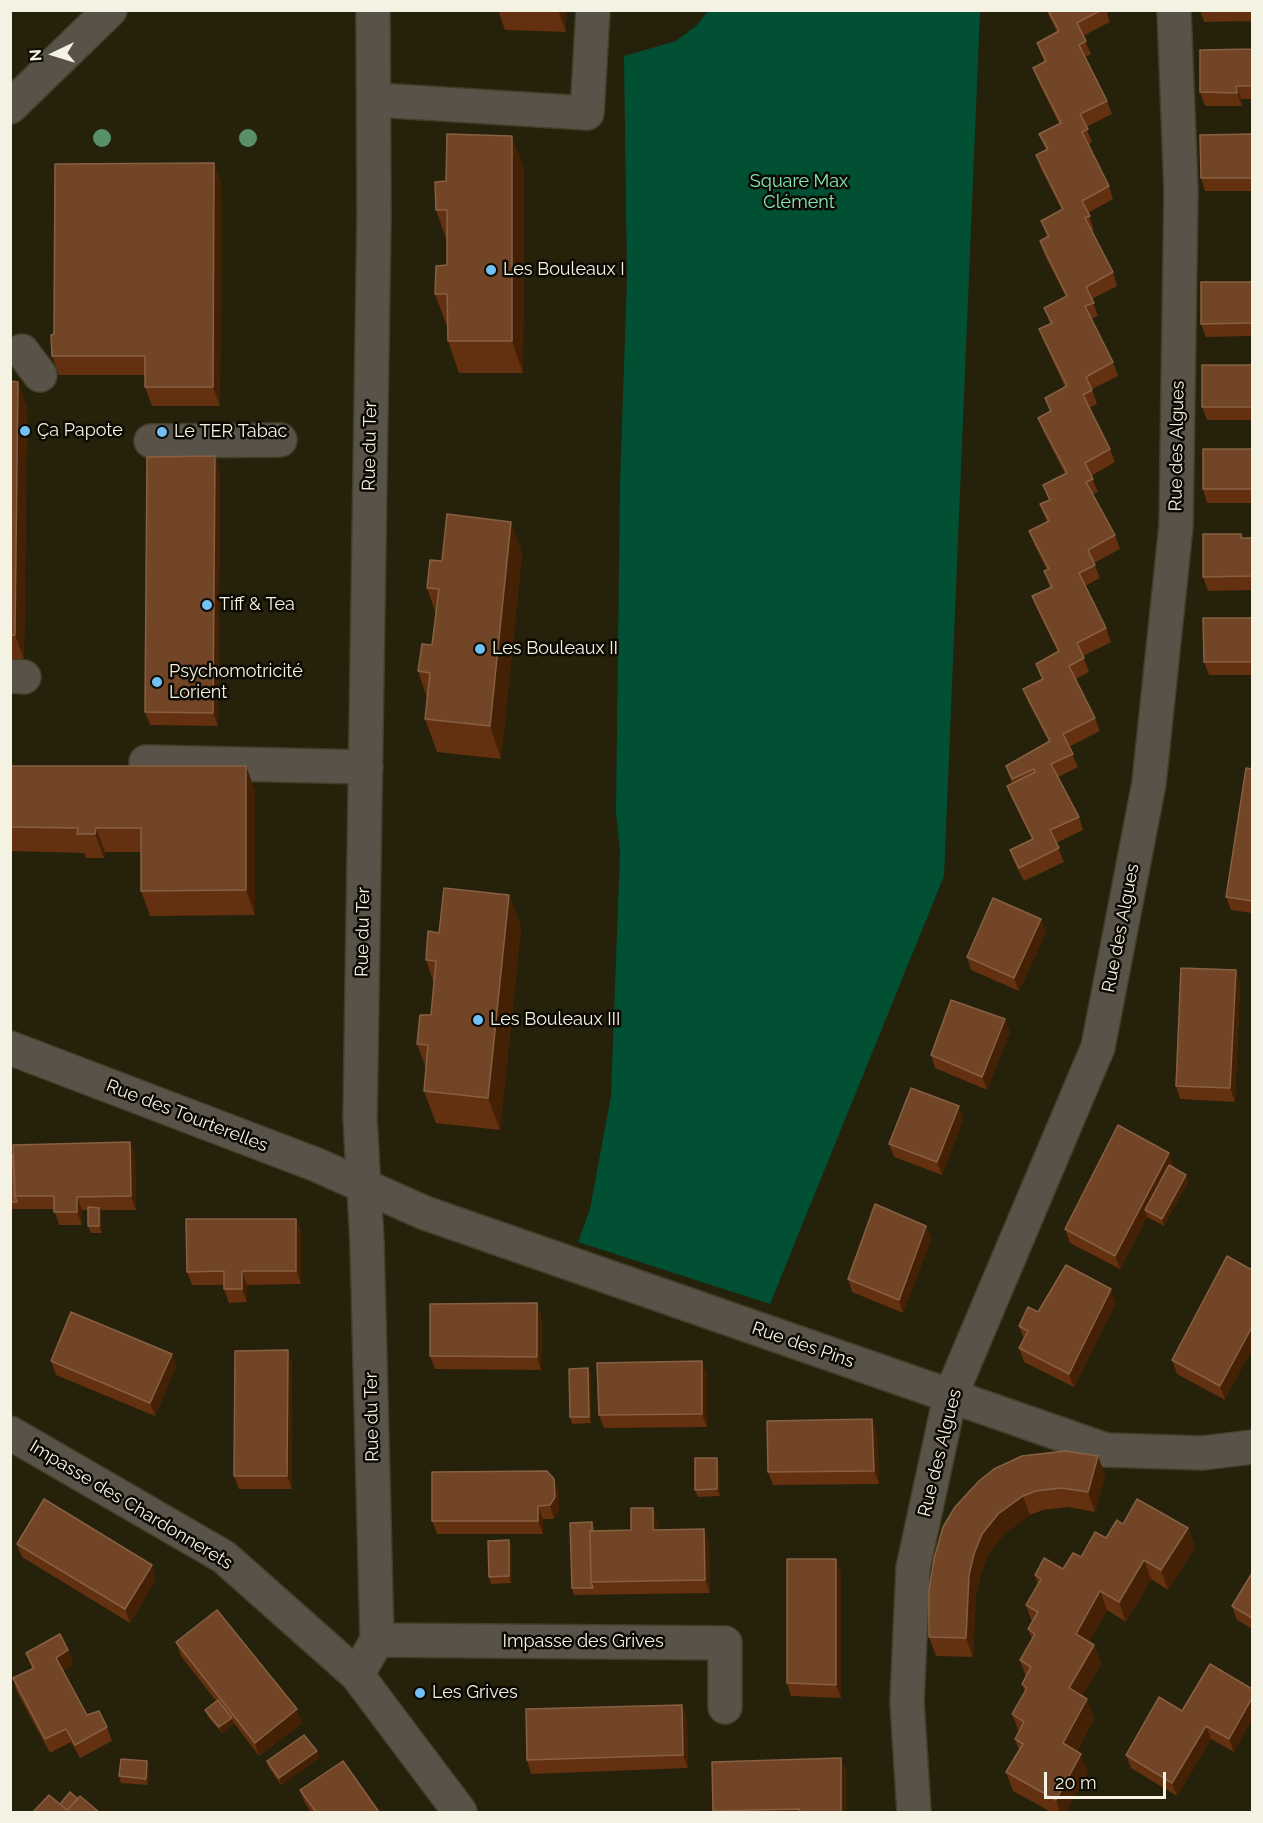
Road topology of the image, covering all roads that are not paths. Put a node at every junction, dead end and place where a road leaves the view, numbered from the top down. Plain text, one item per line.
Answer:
1 (110, 10) edge
2 (373, 10) edge
3 (593, 10) edge
4 (1174, 10) edge
5 (376, 100) junction
6 (10, 107) edge
7 (280, 440) dead end
8 (151, 441) dead end
9 (146, 762) dead end
10 (366, 767) junction
11 (10, 1048) edge
12 (363, 1187) junction
13 (950, 1397) junction
14 (10, 1433) edge
15 (1252, 1447) edge
16 (377, 1640) junction
17 (357, 1675) junction
18 (725, 1707) dead end
19 (460, 1812) edge
20 (914, 1812) edge

1 - 6 street
2 - 5 street, Rue du Ter
3 - 5 street
4 - 13 street, Rue des Algues
5 - 10 street, Rue du Ter
7 - 8 street
9 - 10 street
10 - 12 street, Rue du Ter
11 - 12 street, Rue des Tourterelles
12 - 13 street, Rue des Pins
12 - 16 street, Rue du Ter
13 - 15 street, Rue des Pins
13 - 20 street, Rue des Algues
14 - 17 street, Impasse des Chardonnerets
16 - 17 street
16 - 18 street, Impasse des Grives
17 - 19 street

